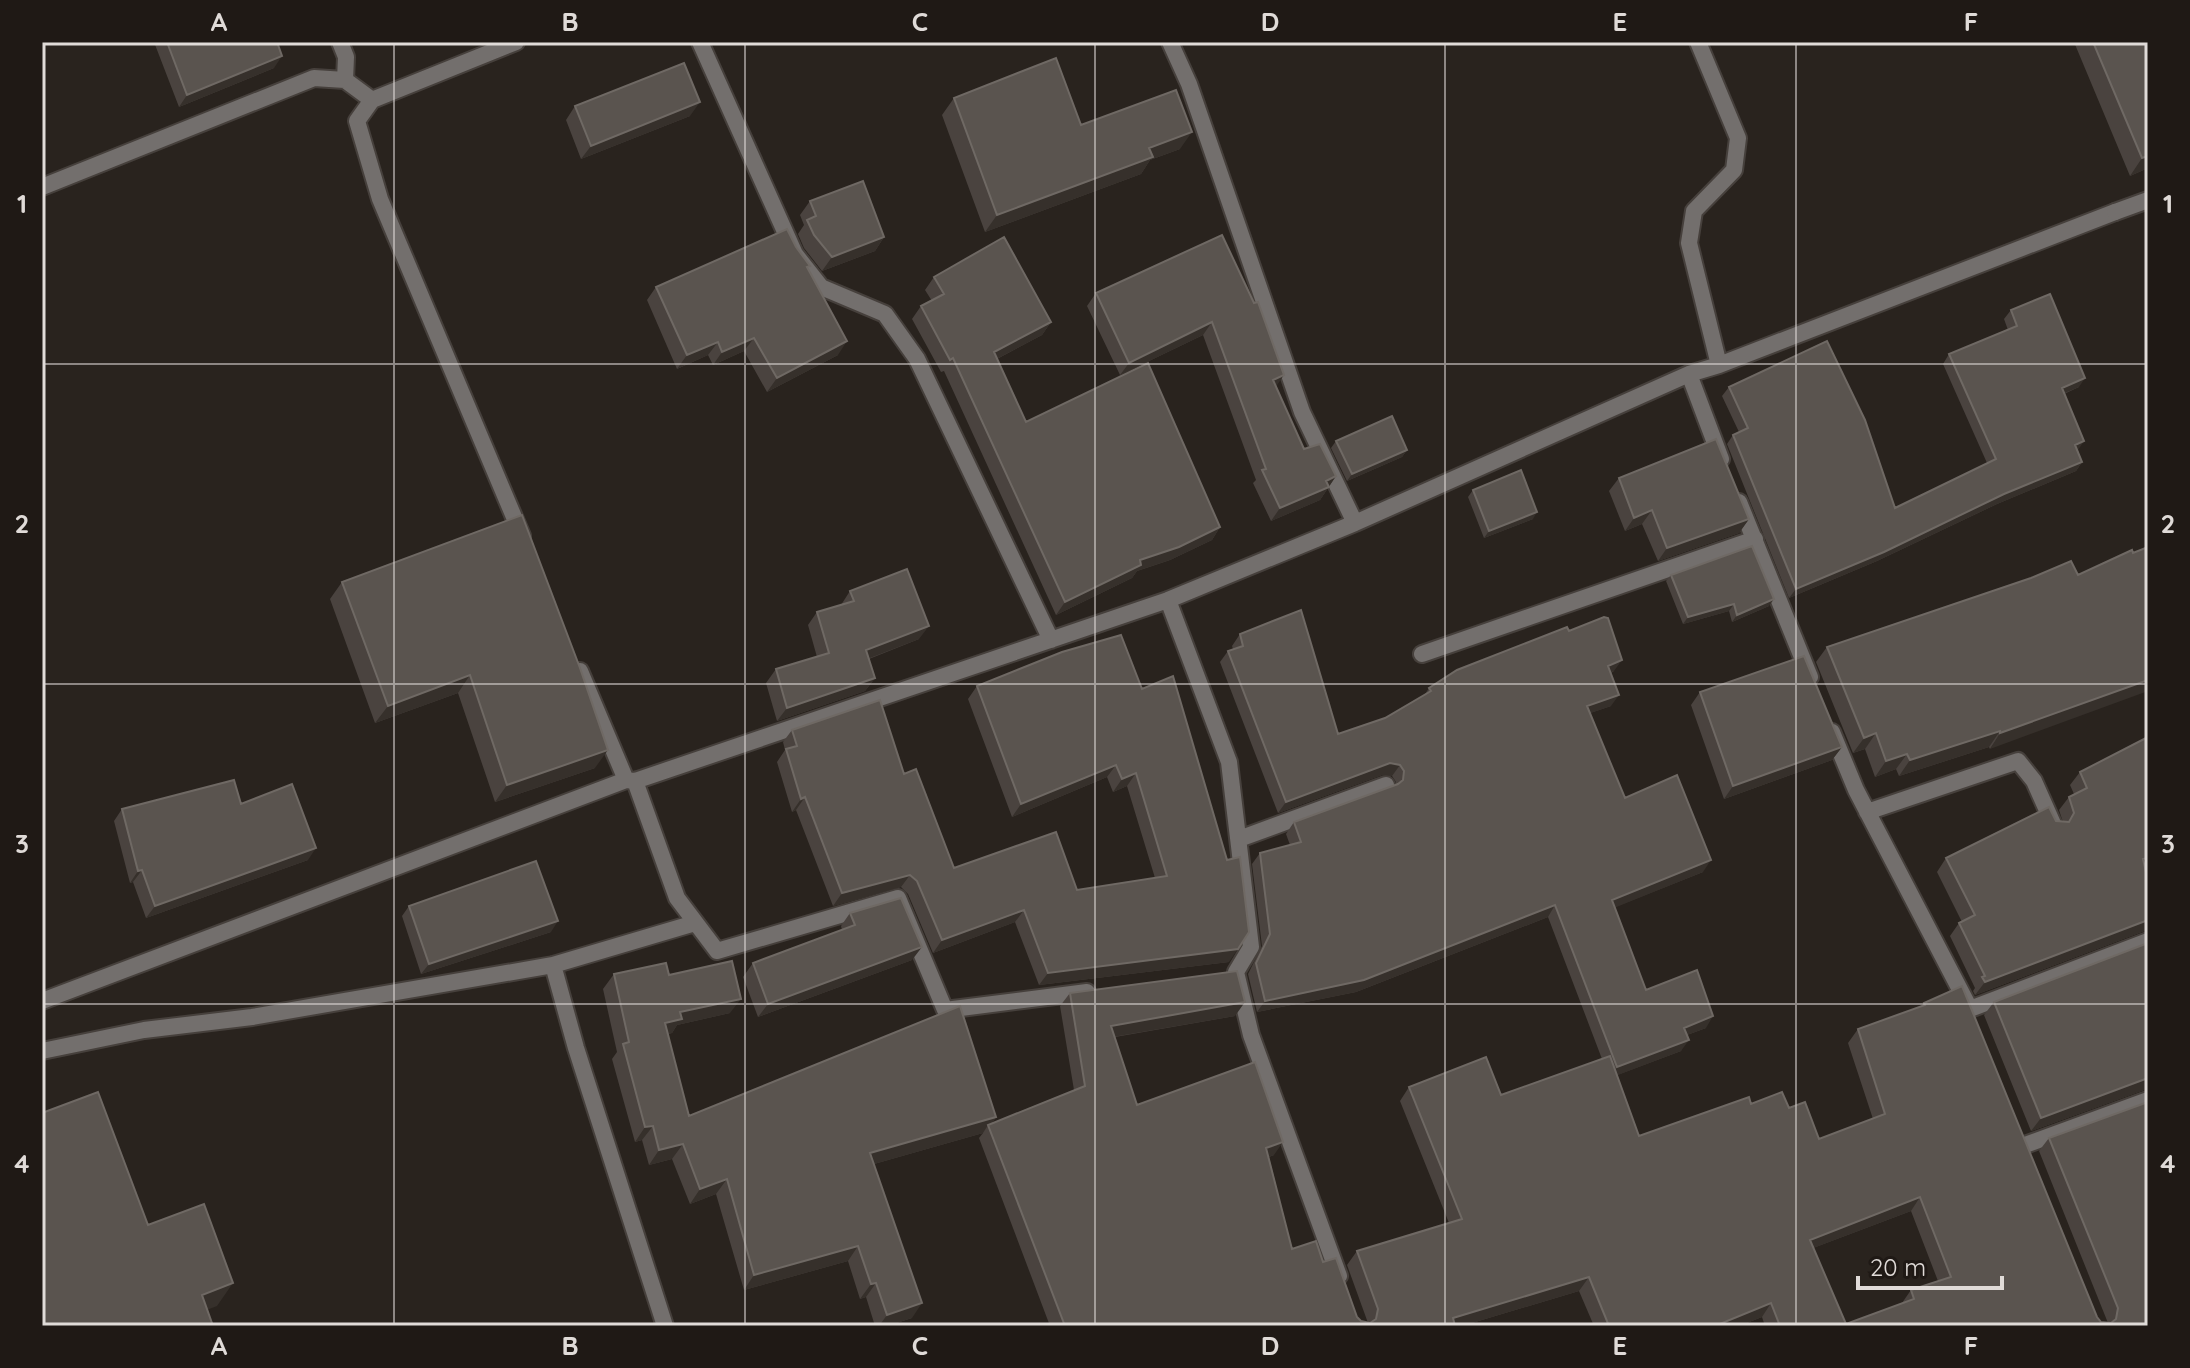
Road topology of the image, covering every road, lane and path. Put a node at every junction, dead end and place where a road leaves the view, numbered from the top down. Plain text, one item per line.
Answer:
1 (340, 42) edge
2 (516, 42) edge
3 (700, 42) edge
4 (1170, 42) edge
5 (1698, 42) edge
6 (345, 80) junction
7 (372, 100) junction
8 (42, 187) edge
9 (2148, 200) edge
10 (1719, 365) junction
11 (1689, 374) junction
12 (1355, 523) junction
13 (1755, 539) junction
14 (527, 548) edge
15 (1168, 600) junction
16 (1051, 640) junction
17 (571, 650) edge
18 (1422, 654) dead end
19 (1816, 691) edge
20 (1827, 719) edge
21 (630, 781) junction
22 (1386, 785) edge
23 (1867, 812) junction
24 (2054, 826) edge
25 (1239, 839) junction
26 (695, 923) junction
27 (2148, 941) edge
28 (553, 965) junction
29 (1098, 990) edge
30 (42, 1001) edge
31 (42, 1051) edge
32 (2148, 1100) edge
33 (2025, 1145) edge
34 (1347, 1297) edge
35 (665, 1326) edge

1 - 6 street
2 - 7 street
3 - 16 street
4 - 12 street
5 - 10 street
6 - 7 street
6 - 8 street
7 - 14 street
9 - 10 street
10 - 11 street
11 - 12 street
11 - 13 street
12 - 15 street
13 - 18 street
13 - 19 street
15 - 16 street
15 - 25 street
16 - 21 street
17 - 21 street
20 - 23 street
21 - 26 street
21 - 30 street
22 - 25 street
23 - 24 street
23 - 27 street
25 - 34 street
26 - 28 street
26 - 29 street
28 - 31 street
28 - 35 street
32 - 33 street

